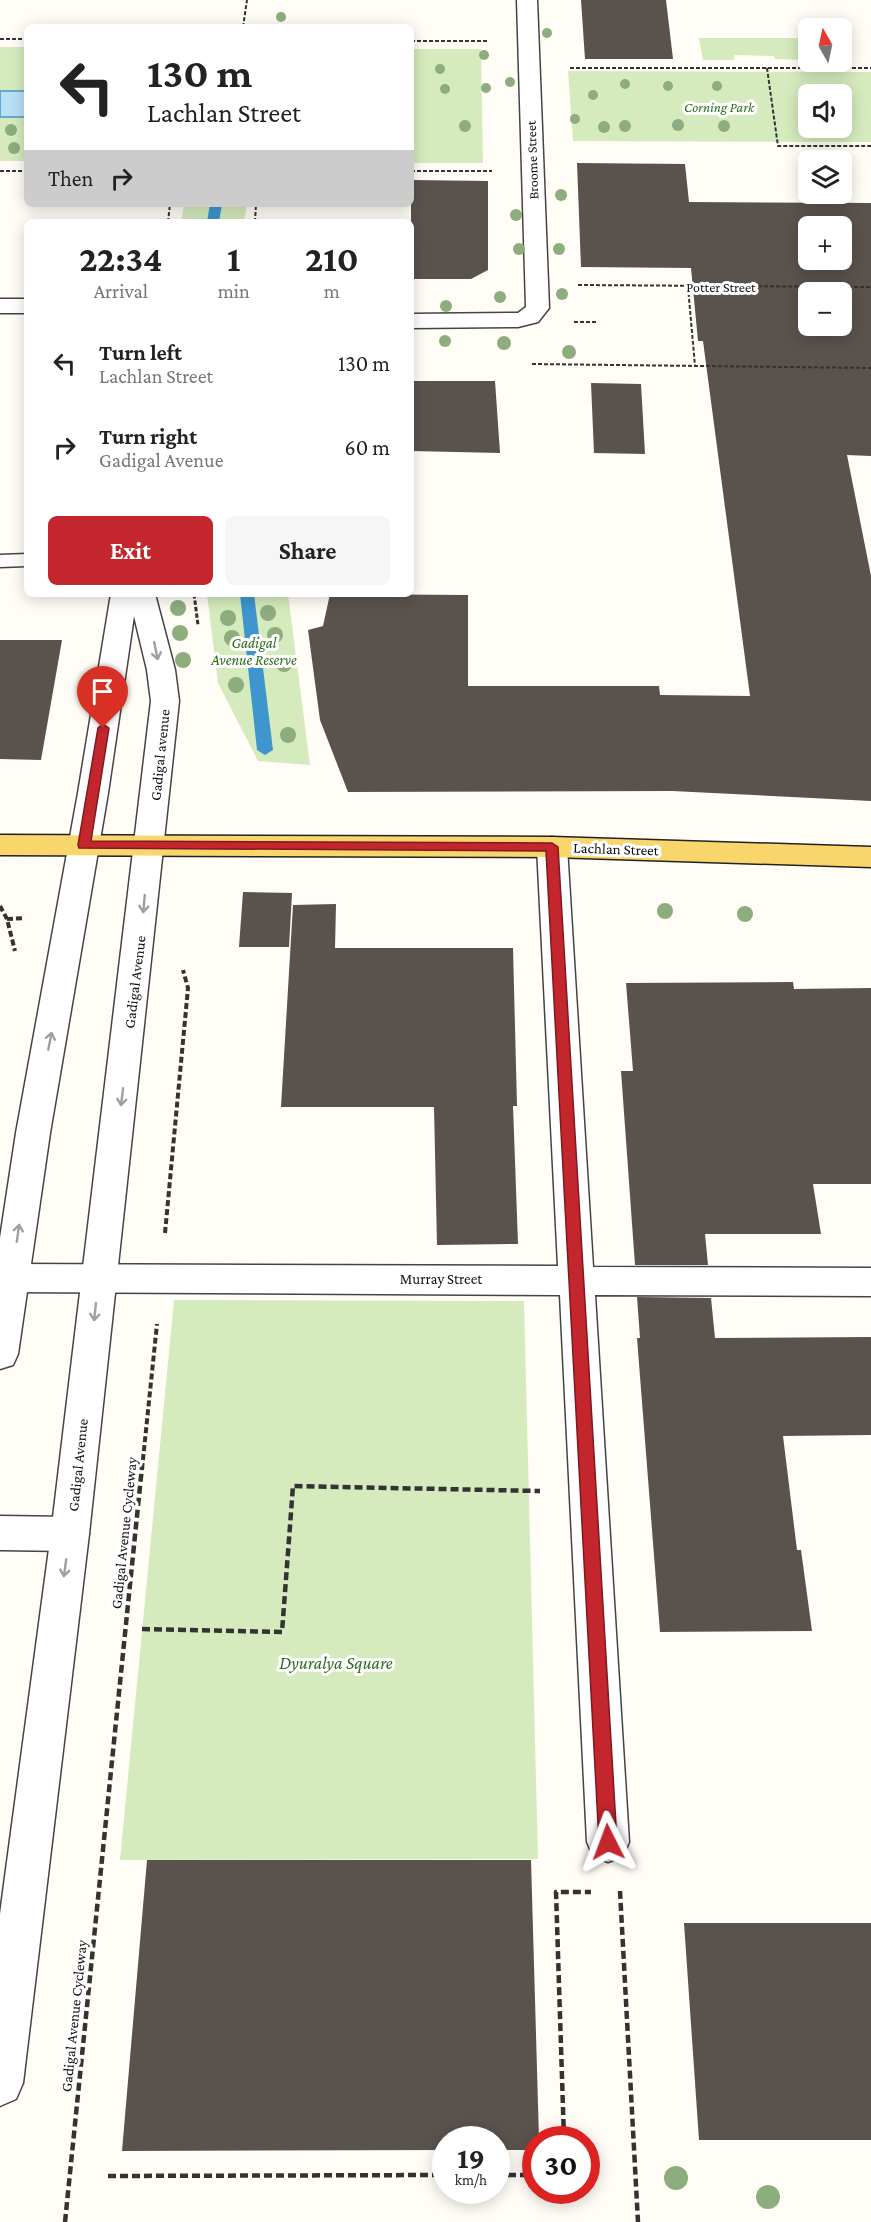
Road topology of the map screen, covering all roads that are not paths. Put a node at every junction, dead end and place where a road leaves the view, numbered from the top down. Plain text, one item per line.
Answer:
1 (527, 0) edge
2 (0, 306) edge
3 (24, 306) edge
4 (414, 321) edge
5 (24, 560) edge
6 (0, 561) edge
7 (124, 597) edge
8 (143, 597) edge
9 (0, 845) edge
10 (84, 845) junction
11 (150, 846) junction
12 (552, 847) junction
13 (871, 857) edge
14 (11, 1278) junction
15 (99, 1278) junction
16 (576, 1280) junction
17 (871, 1282) edge
18 (0, 1354) edge
19 (0, 1533) edge
20 (70, 1534) junction
21 (608, 1842) dead end
22 (0, 2083) edge

1 - 4 street, Broome Street
2 - 3 street
5 - 6 lane
7 - 10 street
8 -> 11 street, Gadigal avenue
9 - 10 main road, Lachlan Street
10 - 11 main road, Lachlan Street
14 -> 10 street
11 - 12 main road, Lachlan Street
11 -> 15 street, Gadigal Avenue
12 - 13 main road, Lachlan Street
12 - 16 street
14 - 15 street, Murray Street
14 - 18 street
15 - 16 street, Murray Street
15 -> 20 street, Gadigal Avenue
16 - 17 street, Murray Street
16 - 21 street
19 - 20 street
20 -> 22 street, Gadigal Avenue

